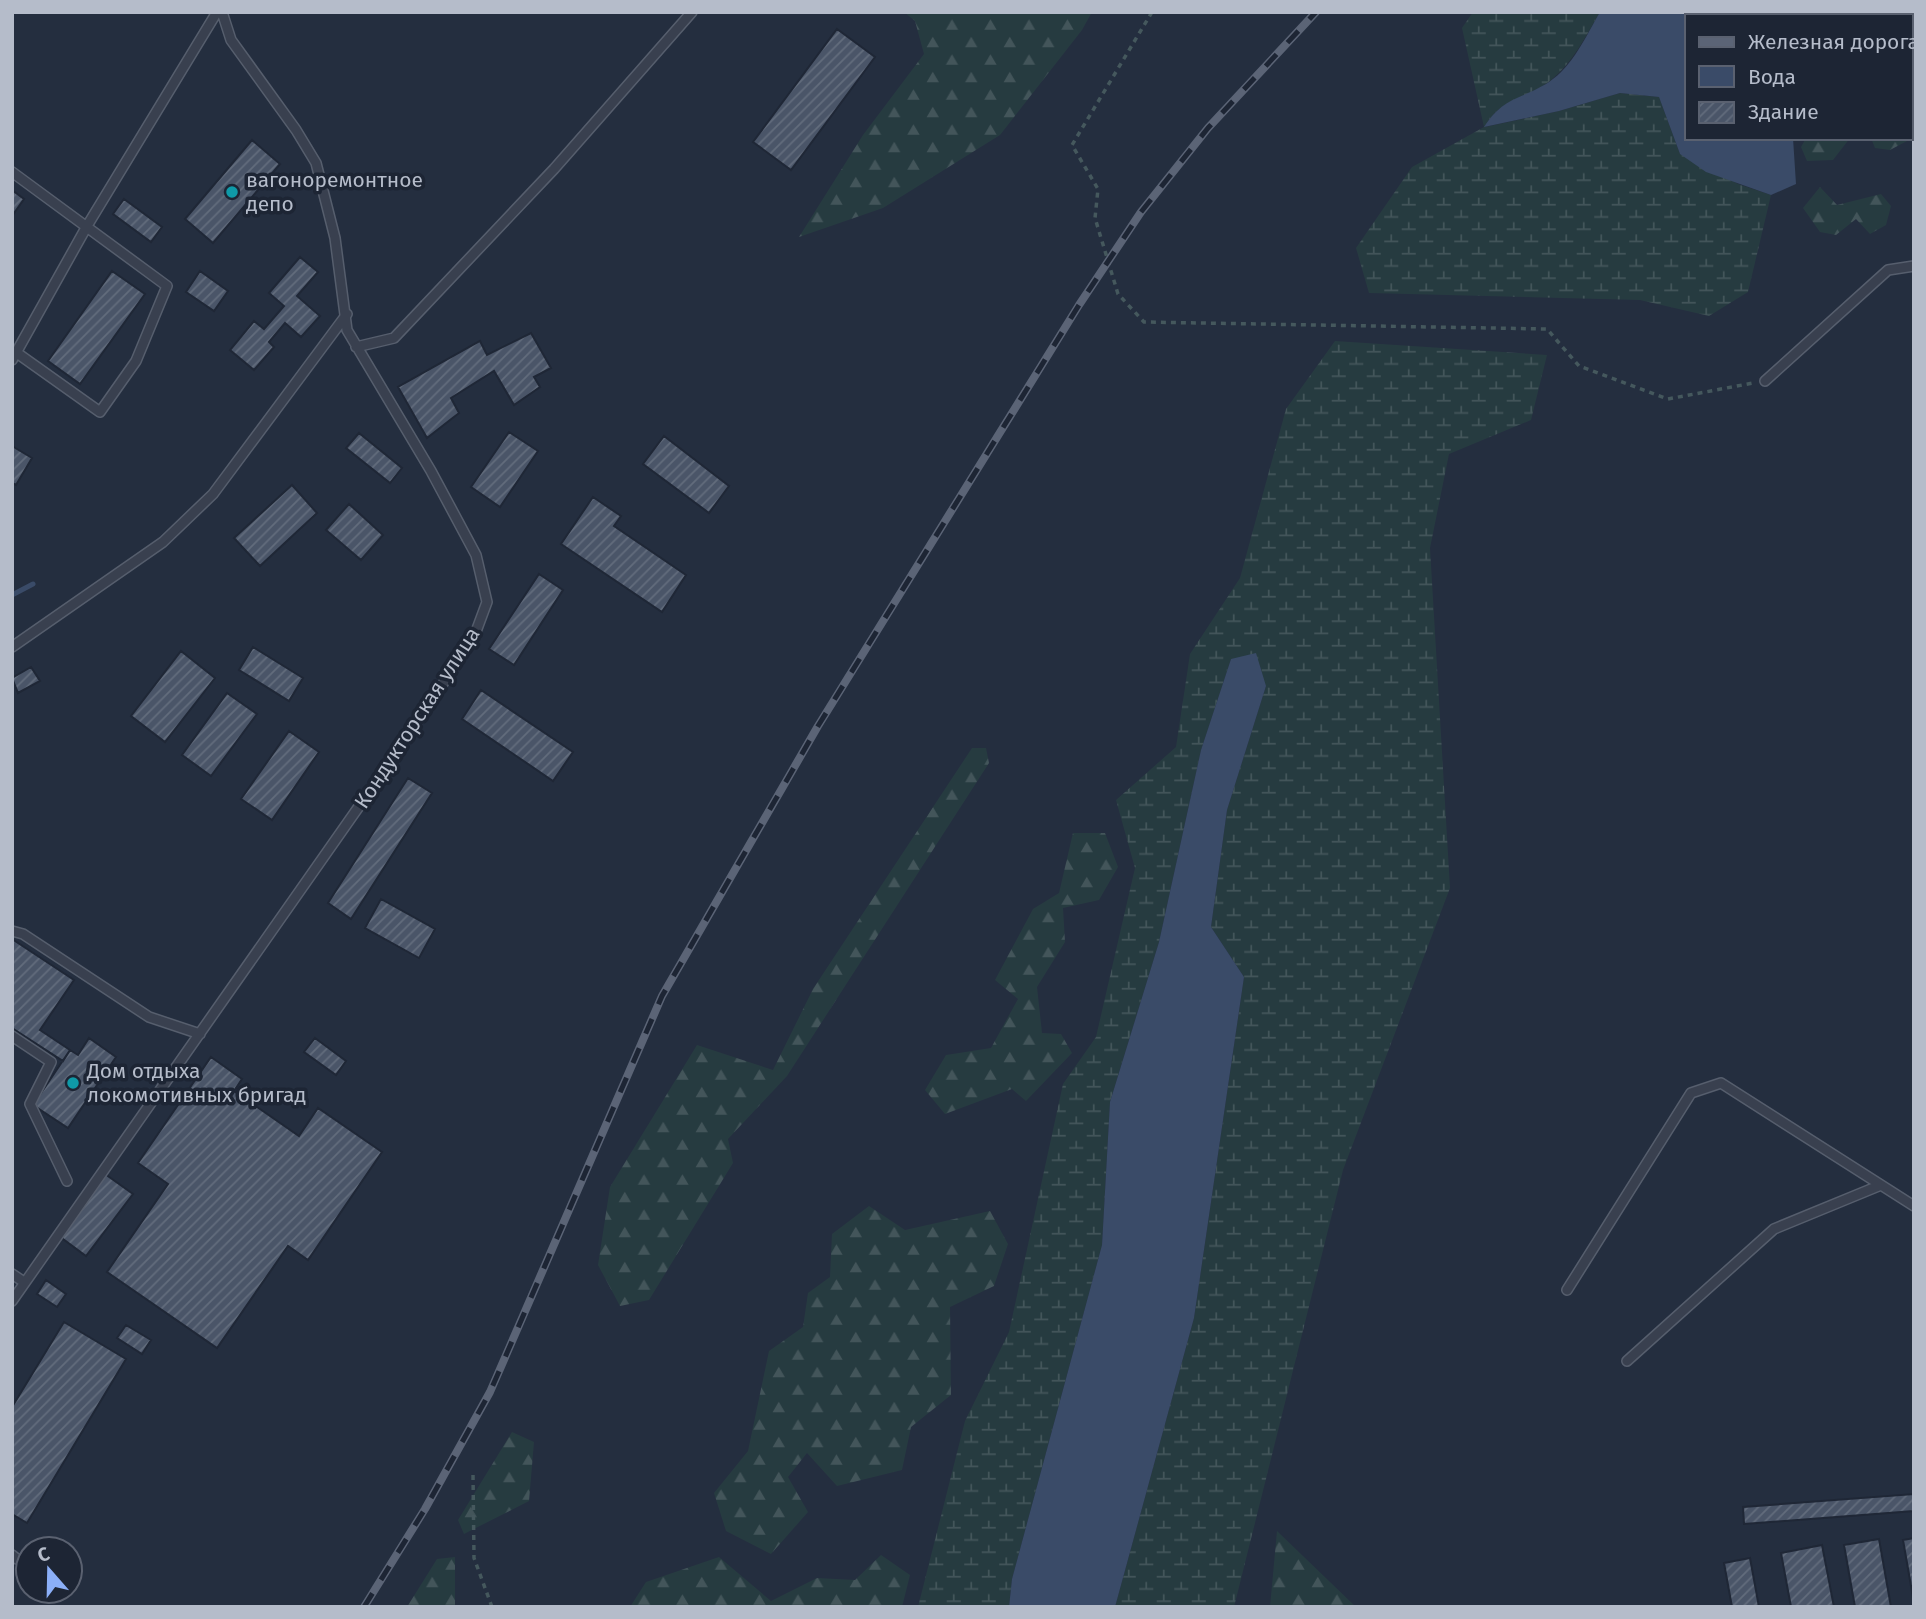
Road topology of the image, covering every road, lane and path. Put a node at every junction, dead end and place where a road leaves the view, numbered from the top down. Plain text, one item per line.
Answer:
1 (217, 12) edge
2 (222, 12) edge
3 (692, 12) edge
4 (1152, 12) edge
5 (12, 172) edge
6 (87, 226) junction
7 (1914, 266) edge
8 (347, 314) junction
9 (356, 347) junction
10 (15, 356) edge
11 (1765, 381) joint
12 (12, 647) edge
13 (12, 931) edge
14 (200, 1034) junction
15 (12, 1036) edge
16 (67, 1181) dead end
17 (1881, 1185) junction
18 (1914, 1206) edge
19 (12, 1274) edge
20 (24, 1282) junction
21 (1567, 1290) dead end
22 (12, 1301) edge
23 (1627, 1361) dead end
24 (473, 1475) dead end
25 (492, 1607) edge

1 - 6 lane
2 - 8 lane, Кондукторская улица
3 - 9 lane
4 - 11 path
5 - 6 lane
6 - 10 lane
6 - 10 lane
7 - 11 lane
8 - 9 lane, Кондукторская улица
8 - 12 lane
9 - 14 lane, Кондукторская улица
13 - 14 lane
14 - 20 lane, Кондукторская улица
15 - 16 lane
17 - 18 lane
17 - 21 lane
17 - 23 lane
19 - 20 lane
20 - 22 lane, Кондукторская улица
24 - 25 path

